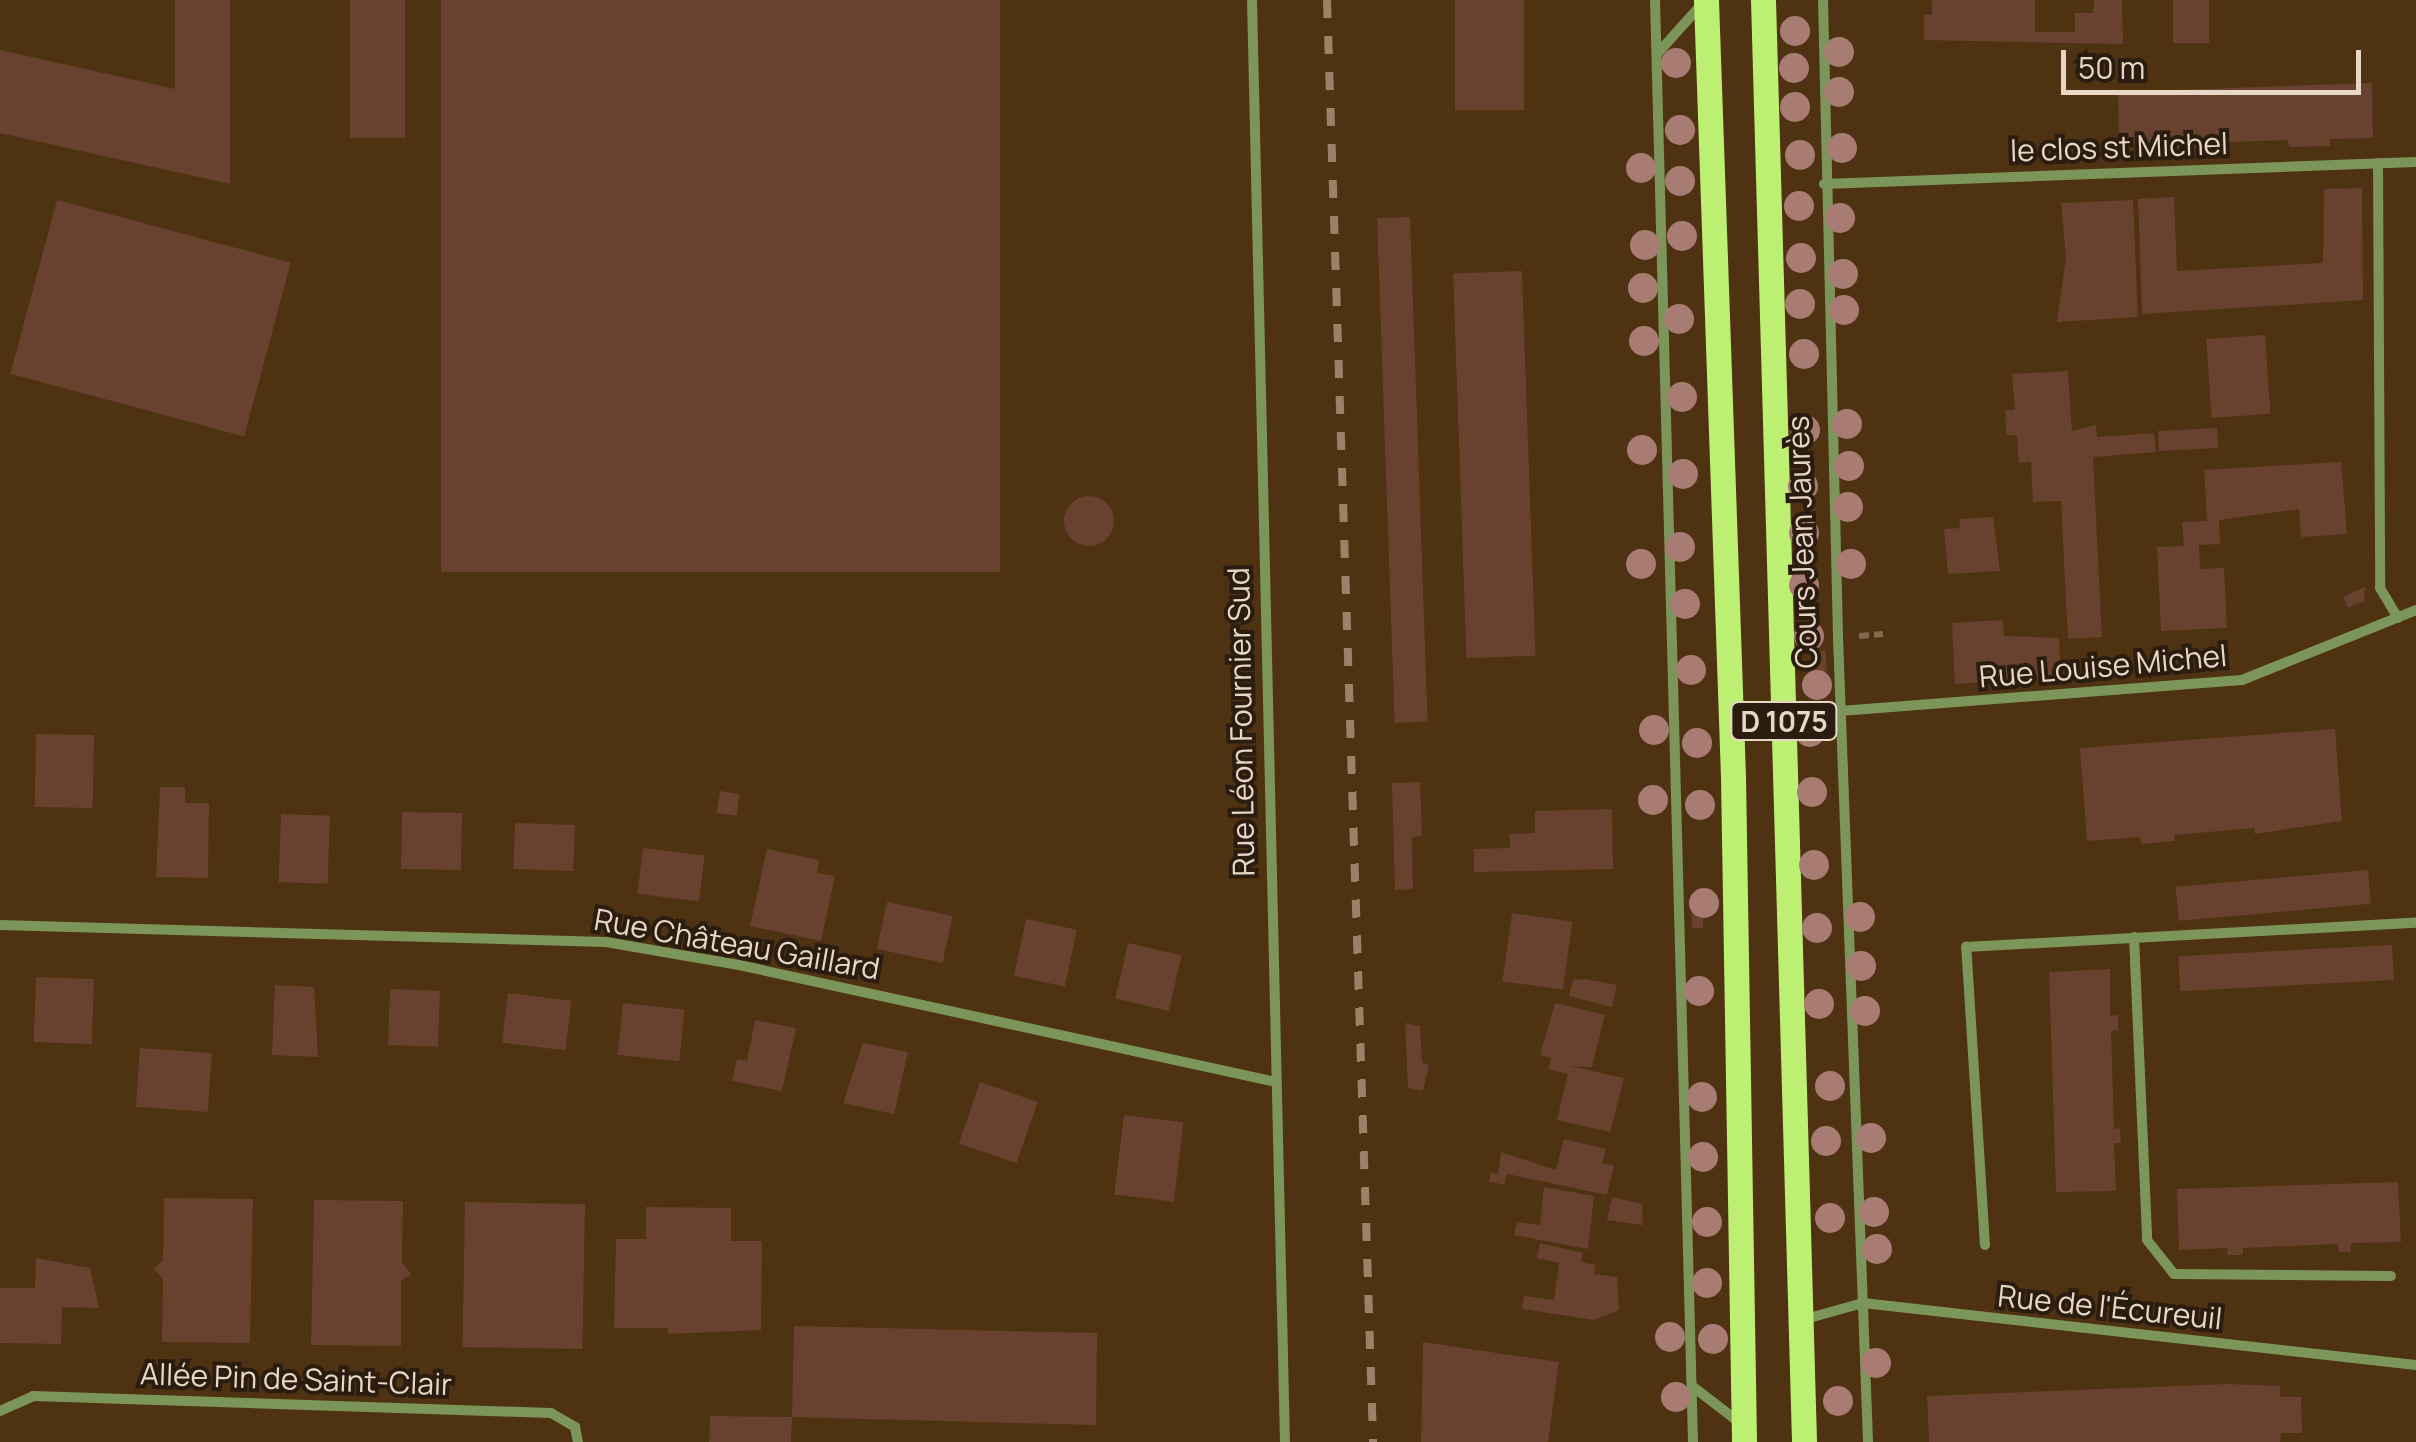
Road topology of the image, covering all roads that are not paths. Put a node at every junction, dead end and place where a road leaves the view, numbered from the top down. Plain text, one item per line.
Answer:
1 (1252, 0) edge
2 (1655, 0) edge
3 (1706, 0) edge
4 (1763, 0) edge
5 (1823, 0) edge
6 (1657, 54) junction
7 (2416, 162) edge
8 (2378, 163) junction
9 (1824, 184) junction
10 (2416, 610) edge
11 (2398, 618) junction
12 (1840, 711) junction
13 (2416, 924) edge
14 (0, 926) edge
15 (2134, 937) junction
16 (1276, 1082) junction
17 (1985, 1246) dead end
18 (2391, 1276) dead end
19 (1863, 1303) junction
20 (1800, 1320) junction
21 (2416, 1365) edge
22 (1692, 1386) junction
23 (0, 1411) edge
24 (1744, 1434) edge
25 (578, 1442) edge
26 (1285, 1442) edge
27 (1694, 1442) edge
28 (1804, 1442) edge
29 (1868, 1442) edge

1 - 16 street, Rue Léon Fournier Sud
2 - 6 street
3 - 6 street
3 - 24 main road, D 1075
4 - 20 main road, Cours Jean Jaurès / D 1075
5 - 9 street, Cours Jean Jaurès
6 - 22 street
7 - 8 street, le clos st Michel
8 - 9 street, le clos st Michel
8 - 11 street
9 - 12 street, Cours Jean Jaurès
10 - 11 street, Rue Louise Michel
11 - 12 street, Rue Louise Michel
12 - 19 street, Cours Jean Jaurès
13 - 15 street, Rue de l'Écureuil
14 - 16 street, Rue Château Gaillard
15 - 17 street, Rue de l'Écureuil
15 - 18 street, Rue de l'Écureuil
16 - 26 street, Rue Léon Fournier Sud
19 - 20 street, Rue de l'Écureuil
19 - 21 street, Rue de l'Écureuil
19 - 29 street, Cours Jean Jaurès
20 - 28 main road, Cours Jean Jaurès / D 1075
22 - 24 street
22 - 27 street
23 - 25 street, Allée Pin de Saint-Clair

